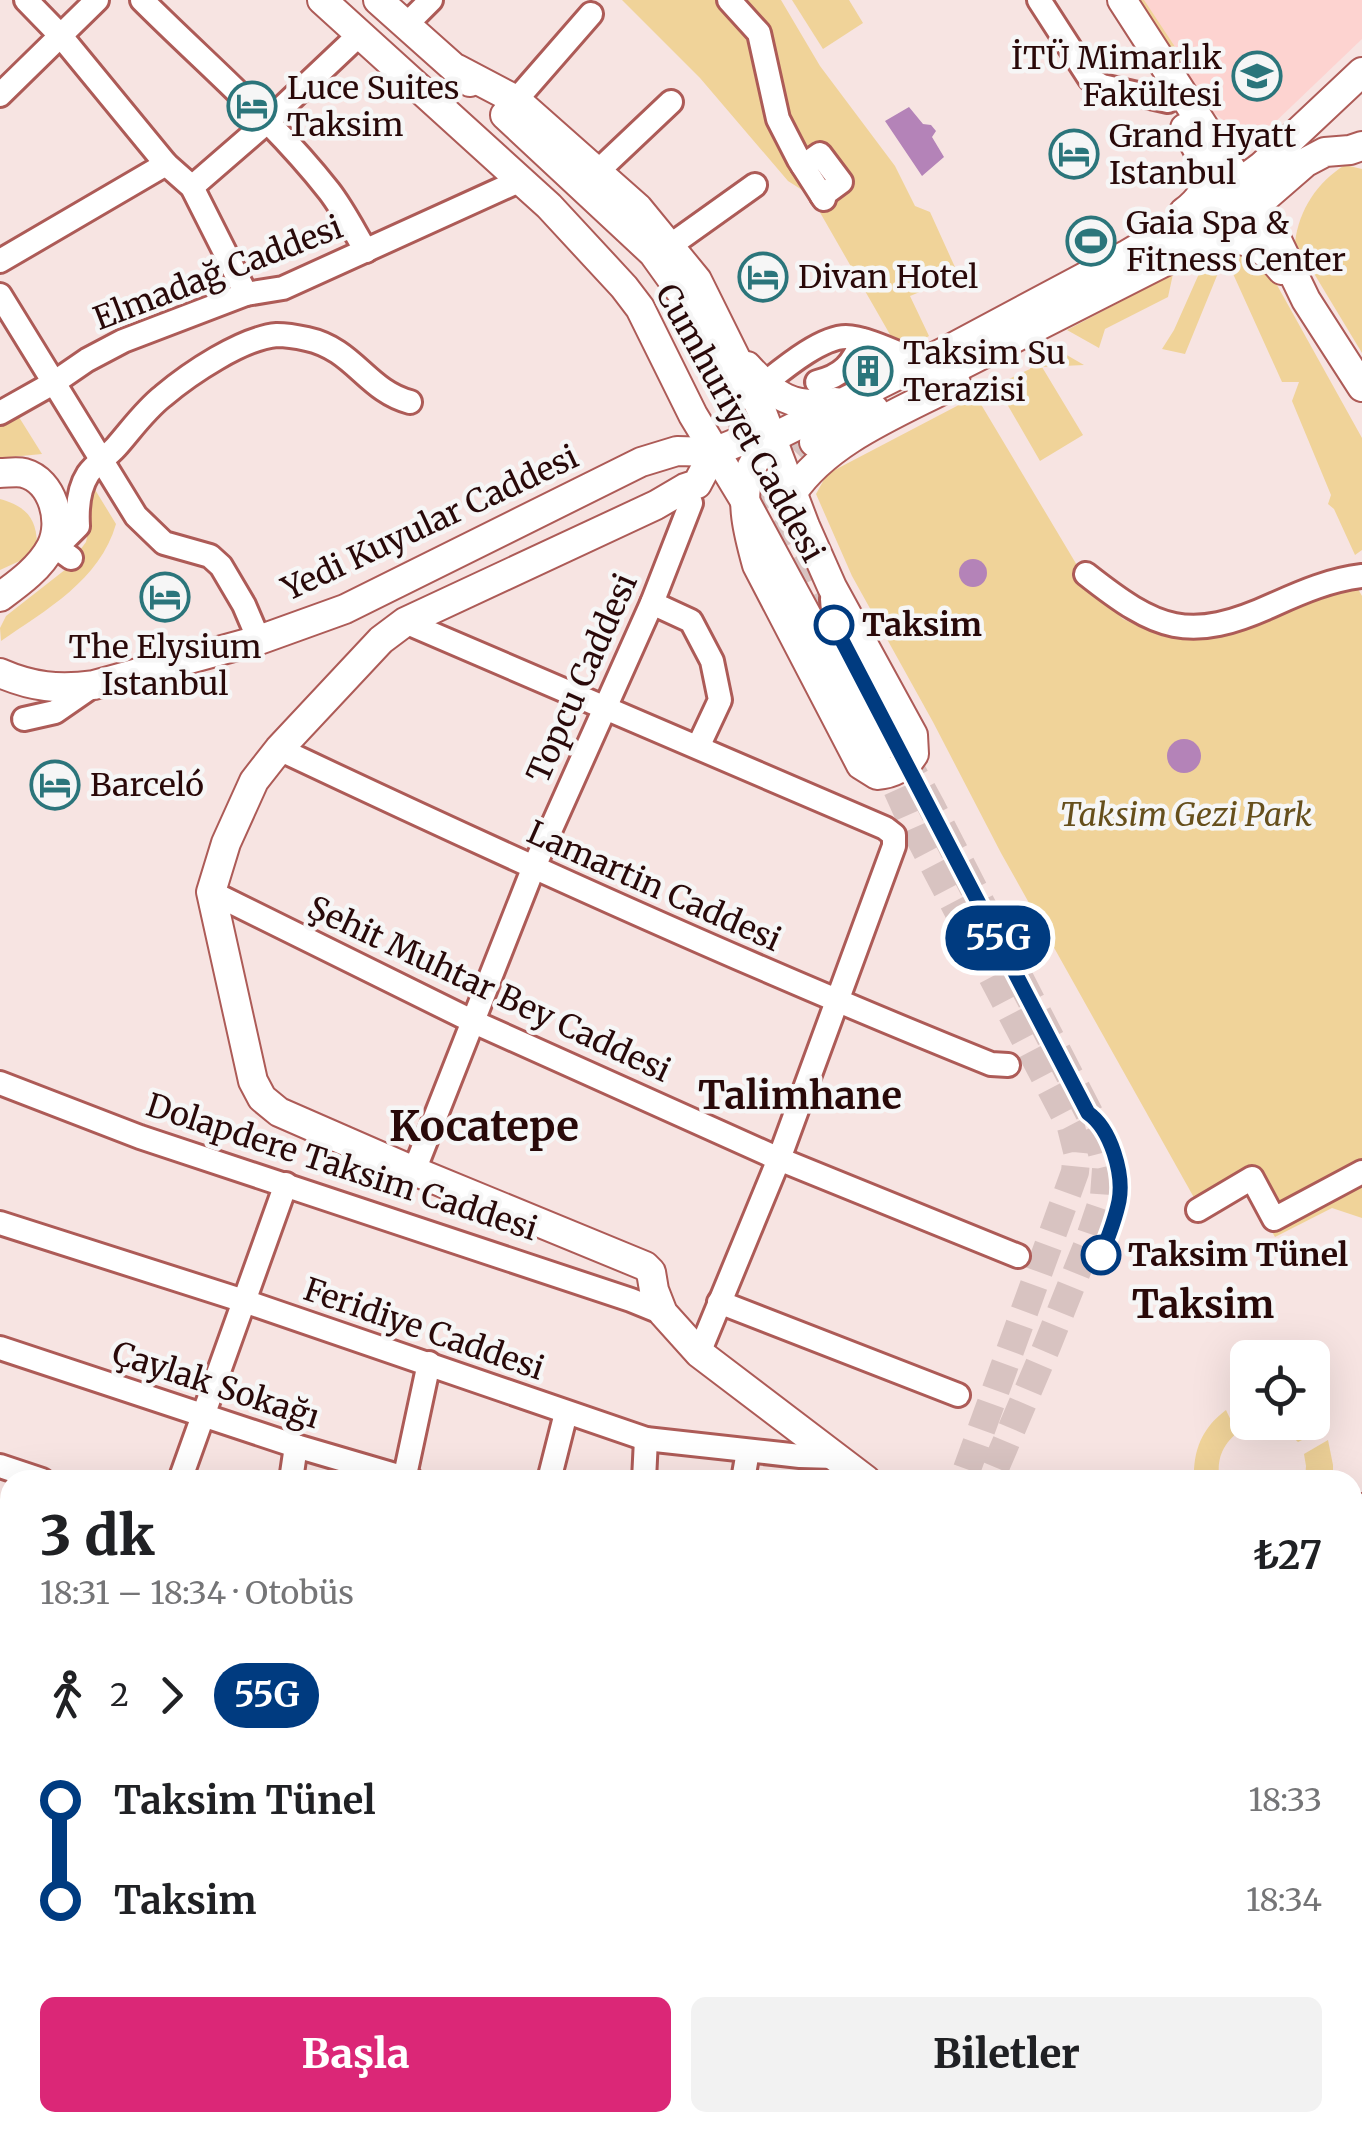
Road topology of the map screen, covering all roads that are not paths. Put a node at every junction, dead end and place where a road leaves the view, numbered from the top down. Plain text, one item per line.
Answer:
1 (26, 0) edge
2 (96, 0) edge
3 (142, 0) edge
4 (322, 0) edge
5 (378, 0) edge
6 (431, 0) edge
7 (728, 0) edge
8 (1039, 0) edge
9 (1105, 0) edge
10 (1122, 0) edge
11 (591, 14) dead end
12 (406, 25) junction
13 (60, 34) junction
14 (358, 35) junction
15 (457, 70) junction
16 (1358, 78) edge
17 (0, 94) edge
18 (516, 100) junction
19 (1168, 101) junction
20 (671, 102) dead end
21 (266, 122) junction
22 (1291, 137) junction
23 (1218, 146) junction
24 (1358, 149) edge
25 (166, 164) junction
26 (1294, 170) junction
27 (597, 172) junction
28 (521, 180) junction
29 (755, 185) dead end
30 (192, 187) junction
31 (1247, 196) junction
32 (823, 197) dead end
33 (1205, 238) junction
34 (671, 246) junction
35 (366, 250) junction
36 (1128, 254) junction
37 (0, 262) edge
38 (246, 294) junction
39 (1102, 294) junction
40 (0, 296) edge
41 (1306, 300) junction
42 (862, 340) junction
43 (736, 354) junction
44 (922, 363) junction
45 (55, 382) junction
46 (817, 382) dead end
47 (764, 384) junction
48 (1362, 387) edge
49 (850, 400) junction
50 (732, 401) tunnel mouth
51 (410, 402) dead end
52 (0, 413) edge
53 (770, 438) junction
54 (814, 442) tunnel mouth
55 (714, 452) junction
56 (102, 462) junction
57 (630, 467) junction
58 (0, 473) edge
59 (685, 488) junction
60 (794, 492) junction
61 (745, 501) junction
62 (656, 504) junction
63 (62, 552) junction
64 (1086, 574) dead end
65 (1362, 576) edge
66 (0, 597) edge
67 (652, 603) junction
68 (405, 622) junction
69 (259, 640) junction
70 (0, 673) edge
71 (94, 684) junction
72 (606, 708) junction
73 (0, 716) edge
74 (698, 747) junction
75 (879, 749) tunnel mouth
76 (278, 750) junction
77 (533, 869) junction
78 (211, 892) junction
79 (838, 1002) junction
80 (474, 1022) junction
81 (1008, 1065) dead end
82 (0, 1083) edge
83 (779, 1159) junction
84 (414, 1171) junction
85 (1362, 1172) edge
86 (286, 1184) junction
87 (1198, 1210) dead end
88 (0, 1223) edge
89 (1018, 1256) dead end
90 (244, 1301) junction
91 (719, 1302) junction
92 (663, 1313) junction
93 (0, 1348) edge
94 (700, 1353) junction
95 (429, 1364) junction
96 (958, 1395) dead end
97 (566, 1413) junction
98 (204, 1414) junction
99 (646, 1439) junction
100 (296, 1446) junction
101 (748, 1451) junction
102 (184, 1470) edge
103 (292, 1470) edge
104 (374, 1470) edge
105 (409, 1470) edge
106 (552, 1470) edge
107 (644, 1470) edge
108 (745, 1470) edge
109 (841, 1470) edge
110 (848, 1470) edge

1 - 13 street
2 - 13 street
3 - 21 street
4 - 14 main road, Cumhuriyet Caddesi
5 - 12 main road, Cumhuriyet Caddesi
6 - 12 street
7 - 32 street
8 - 19 street
9 - 19 main road
10 - 23 main road
11 - 18 street
12 - 15 main road, Cumhuriyet Caddesi
13 - 17 street
13 - 25 street
14 - 21 street
14 - 28 main road, Cumhuriyet Caddesi
15 - 18 main road
15 - 50 main road, Cumhuriyet Caddesi
16 - 22 main road
18 - 27 main road
19 - 36 main road
20 - 27 street
21 - 30 street
21 - 35 street
22 - 23 main road
22 - 31 main road
23 - 31 main road
24 - 26 main road
25 - 30 street
25 - 37 street
26 - 31 main road
26 - 41 main road
27 - 34 main road
28 - 35 street, Elmadağ Caddesi
28 - 55 main road, Cumhuriyet Caddesi
29 - 34 street
30 - 38 street
31 - 33 main road
31 - 36 main road
31 - 41 main road
33 - 39 main road
33 - 41 main road
34 - 43 main road
35 - 38 street, Elmadağ Caddesi
36 - 44 main road, Yedi Kuyular Caddesi
38 - 45 street, Elmadağ Caddesi
39 - 54 main road
39 - 60 main road
40 - 45 street
41 - 48 main road
42 - 44 street
42 - 46 street
42 - 47 street
43 - 47 main road
43 - 53 main road
44 - 49 main road, Yedi Kuyular Caddesi
45 - 52 street, Elmadağ Caddesi
45 - 56 street
47 - 49 main road
49 - 53 main road, Yedi Kuyular Caddesi
51 - 56 street
53 - 55 main road, Yedi Kuyular Caddesi
53 - 60 main road
53 - 61 main road
55 - 57 main road, Yedi Kuyular Caddesi
55 - 59 main road
55 - 61 main road, Cumhuriyet Caddesi
56 - 63 street
56 - 69 street
57 - 62 main road
57 - 69 main road, Yedi Kuyular Caddesi
58 - 63 main road
59 - 62 main road
59 - 67 street, Topcu Caddesi
60 - 61 main road
61 - 75 main road, Cumhuriyet Caddesi
62 - 68 main road
63 - 66 main road
64 - 65 street
67 - 72 street, Topcu Caddesi
67 - 74 street
68 - 72 street
68 - 76 main road
69 - 71 main road, Yedi Kuyular Caddesi
70 - 71 main road, Yedi Kuyular Caddesi
71 - 73 street
72 - 74 street
72 - 77 street, Topcu Caddesi
74 - 79 street
76 - 77 street, Lamartin Caddesi
76 - 78 main road
77 - 79 street, Lamartin Caddesi
77 - 80 street, Topcu Caddesi
78 - 80 street, Şehit Muhtar Bey Caddesi
78 - 84 main road
79 - 81 street, Lamartin Caddesi
79 - 83 street
80 - 83 street, Şehit Muhtar Bey Caddesi
80 - 84 street, Topcu Caddesi
82 - 86 street, Dolapdere Taksim Caddesi
83 - 89 street, Şehit Muhtar Bey Caddesi
83 - 91 street
84 - 92 main road
85 - 87 street
86 - 90 street
86 - 92 street, Dolapdere Taksim Caddesi
88 - 90 street, Feridiye Caddesi
90 - 95 street, Feridiye Caddesi
90 - 98 street
91 - 94 street
91 - 96 street
92 - 94 main road
93 - 98 street, Çaylak Sokağı
94 - 110 main road
95 - 97 street, Feridiye Caddesi
95 - 105 street
97 - 99 street, Feridiye Caddesi
97 - 106 street
98 - 100 street, Çaylak Sokağı
98 - 102 street
99 - 101 street, Feridiye Caddesi
99 - 107 street
100 - 103 street
100 - 104 street, Çaylak Sokağı
101 - 108 street
101 - 109 street, Feridiye Caddesi

